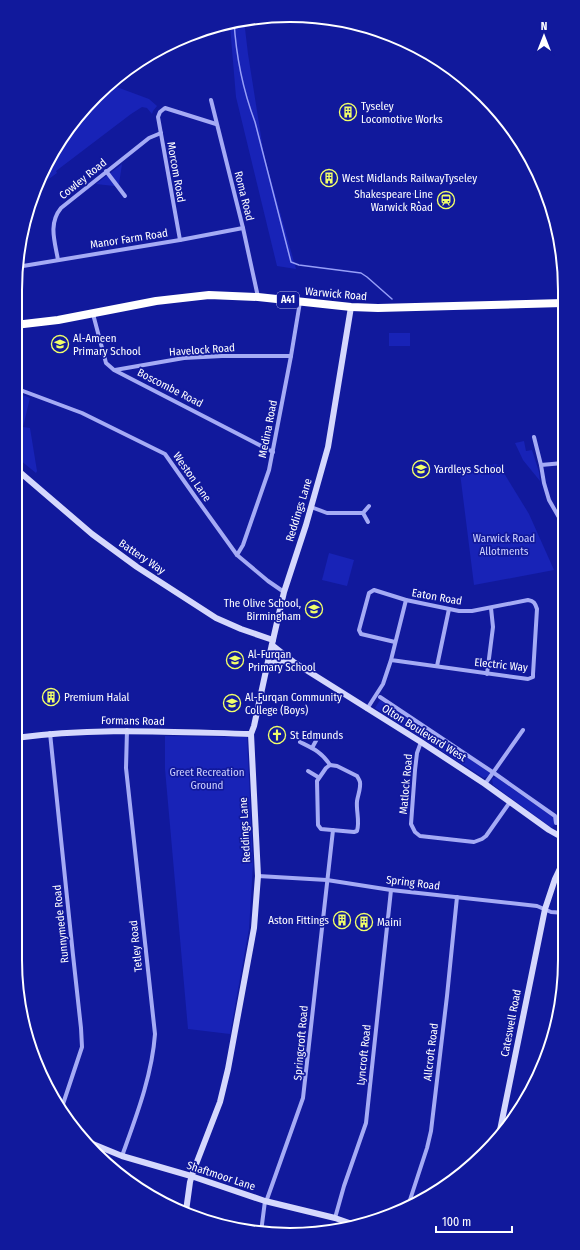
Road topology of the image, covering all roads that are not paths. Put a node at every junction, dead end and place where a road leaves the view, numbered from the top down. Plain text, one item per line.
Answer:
1 (211, 100) dead end
2 (216, 124) junction
3 (160, 134) junction
4 (106, 171) junction
5 (125, 196) dead end
6 (243, 228) junction
7 (180, 240) junction
8 (58, 260) junction
9 (23, 267) edge
10 (258, 297) junction
11 (300, 302) junction
12 (558, 303) edge
13 (351, 307) junction
14 (93, 314) junction
15 (22, 324) edge
16 (291, 356) junction
17 (114, 370) junction
18 (22, 391) edge
19 (534, 437) dead end
20 (273, 452) junction
21 (558, 463) edge
22 (541, 465) junction
23 (22, 474) edge
24 (370, 506) dead end
25 (311, 507) junction
26 (363, 513) junction
27 (558, 516) edge
28 (368, 522) dead end
29 (237, 555) junction
30 (284, 592) junction
31 (406, 600) junction
32 (533, 601) joint
33 (491, 608) junction
34 (449, 609) junction
35 (272, 642) junction
36 (395, 642) junction
37 (391, 660) junction
38 (295, 663) junction
39 (436, 666) junction
40 (266, 671) junction
41 (487, 674) junction
42 (380, 697) dead end
43 (367, 709) junction
44 (127, 730) junction
45 (523, 730) dead end
46 (50, 733) junction
47 (251, 734) junction
48 (22, 737) edge
49 (318, 737) dead end
50 (300, 742) dead end
51 (421, 742) junction
52 (312, 748) junction
53 (330, 765) junction
54 (308, 772) dead end
55 (494, 773) junction
56 (318, 777) junction
57 (486, 784) junction
58 (510, 802) junction
59 (556, 823) dead end
60 (333, 830) junction
61 (558, 835) edge
62 (558, 873) edge
63 (258, 876) junction
64 (327, 880) junction
65 (391, 890) junction
66 (457, 897) junction
67 (545, 909) junction
68 (558, 912) edge
69 (63, 1103) edge
70 (501, 1125) edge
71 (96, 1145) edge
72 (122, 1156) junction
73 (191, 1176) junction
74 (410, 1199) edge
75 (265, 1201) junction
76 (186, 1208) edge
77 (335, 1218) junction
78 (345, 1222) edge
79 (261, 1226) edge

1 - 2 street, Roma Road
2 - 3 street, Morcom Road
2 - 6 street, Roma Road
3 - 4 street, Cowley Road
3 - 7 street, Morcom Road
4 - 5 street
4 - 8 street, Cowley Road
6 - 7 street, Manor Farm Road
6 - 10 street, Roma Road
7 - 8 street, Manor Farm Road
8 - 9 street, Manor Farm Road
10 - 11 highway, Warwick Road / A41
10 - 14 highway, Warwick Road / A41
11 - 13 highway, Warwick Road / A41
11 - 16 street, Medina Road
12 - 13 highway, Warwick Road / A41
13 - 25 street, Reddings Lane
14 - 15 highway, Warwick Road / A41
14 - 17 street, Boscombe Road
16 - 17 street, Havelock Road
16 - 20 street, Medina Road
17 - 20 street, Boscombe Road
18 - 29 street, Weston Lane
19 - 22 street
20 - 29 street, Medina Road
21 - 22 street
22 - 27 street
23 - 35 street, Battery Way
24 - 26 street
25 - 26 street
25 - 30 street, Reddings Lane
26 - 28 street
29 - 30 street, Weston Lane
30 - 35 street, Reddings Lane
31 - 34 street, Eaton Road
31 - 36 street, Eaton Road
31 - 36 street
32 - 33 street, Eaton Road
32 - 41 street, Electric Way
33 - 34 street, Eaton Road
33 - 41 street
34 - 39 street
35 - 38 street, Olton Boulevard West
35 - 40 street, Reddings Lane
36 - 37 street, Eaton Road
37 - 39 street, Electric Way
37 - 43 street, Eaton Road
38 - 40 street
38 - 43 street, Olton Boulevard West
39 - 41 street, Electric Way
40 - 47 street, Reddings Lane
42 - 55 street
43 - 51 street, Olton Boulevard West
44 - 46 street, Formans Road
44 - 47 street, Formans Road
44 - 72 street, Tetley Road
45 - 55 street
46 - 48 street, Formans Road
46 - 69 street, Runnymede Road
47 - 63 street, Reddings Lane
49 - 52 street
50 - 52 street
51 - 57 street, Olton Boulevard West
51 - 58 street, Matlock Road
52 - 53 street
53 - 56 street
53 - 60 street
54 - 56 street
55 - 57 street
55 - 59 street
56 - 60 street
57 - 58 street, Olton Boulevard West
58 - 61 street, Olton Boulevard West
60 - 64 street, Springcroft Road
62 - 67 street, Cateswell Road
63 - 64 street, Spring Road
63 - 73 street, Reddings Lane
64 - 65 street, Spring Road
64 - 75 street, Springcroft Road
65 - 66 street, Spring Road
65 - 77 street, Lyncroft Road
66 - 67 street, Spring Road
66 - 74 street, Allcroft Road
67 - 68 street, Spring Road
67 - 70 street, Cateswell Road
71 - 72 street, Shaftmoor Lane
72 - 73 street, Shaftmoor Lane
73 - 75 street, Shaftmoor Lane
73 - 76 street, Reddings Lane
75 - 77 street, Shaftmoor Lane
75 - 79 street, Springcroft Road
77 - 78 street, Shaftmoor Lane

